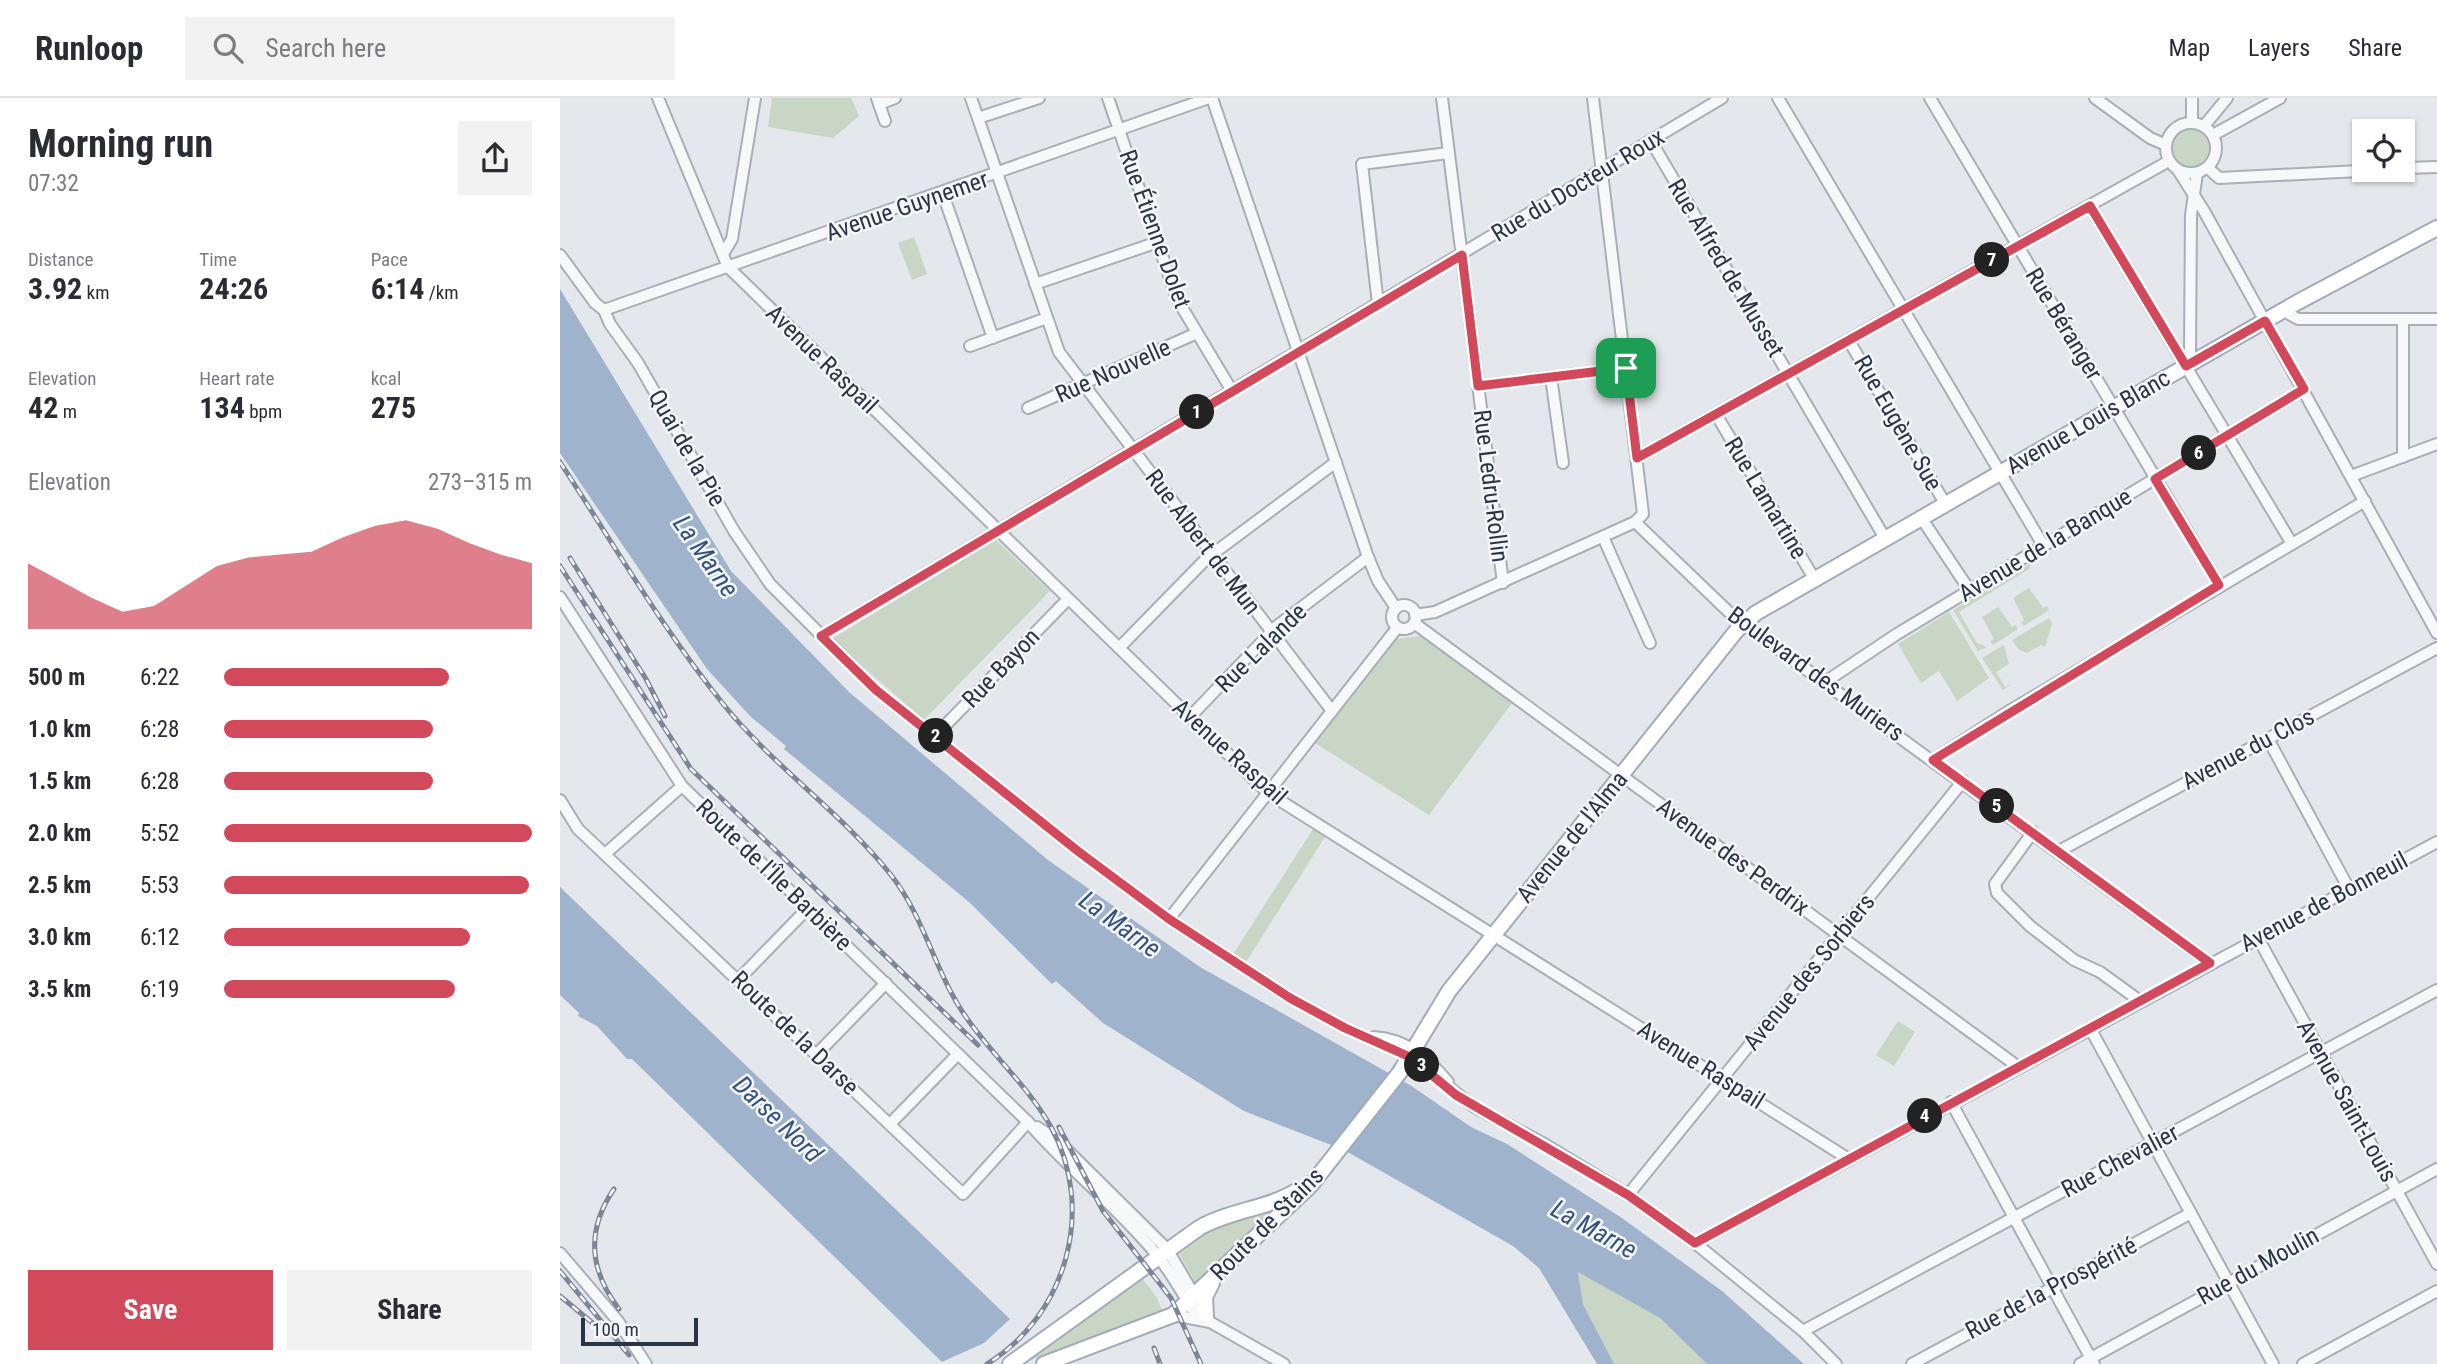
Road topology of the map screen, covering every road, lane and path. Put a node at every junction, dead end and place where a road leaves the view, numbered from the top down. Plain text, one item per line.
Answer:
1 (658, 98) edge
2 (754, 98) edge
3 (895, 98) edge
4 (971, 98) edge
5 (1039, 98) edge
6 (1108, 98) edge
7 (1210, 98) edge
8 (1442, 98) edge
9 (1593, 98) edge
10 (1722, 98) edge
11 (1778, 98) edge
12 (1930, 98) edge
13 (2095, 98) edge
14 (2192, 98) edge
15 (2227, 98) edge
16 (2280, 98) edge
17 (878, 101) edge
18 (978, 118) junction
19 (885, 121) dead end
20 (2192, 123) junction
21 (2204, 126) junction
22 (1120, 131) junction
23 (2213, 135) junction
24 (1651, 141) junction
25 (2166, 145) junction
26 (1448, 153) junction
27 (2169, 161) junction
28 (2437, 167) edge
29 (2208, 168) junction
30 (2415, 168) edge
31 (2178, 170) junction
32 (2352, 171) edge
33 (1601, 172) junction
34 (2197, 173) junction
35 (998, 174) junction
36 (2192, 193) junction
37 (943, 194) junction
38 (2090, 206) junction
39 (2437, 228) edge
40 (1158, 242) junction
41 (2018, 246) junction
42 (723, 254) junction
43 (560, 255) edge
44 (1462, 255) junction
45 (728, 267) junction
46 (1035, 284) junction
47 (1378, 304) junction
48 (604, 310) junction
49 (1904, 310) junction
50 (2284, 311) junction
51 (1047, 318) junction
52 (2403, 319) junction
53 (2437, 319) edge
54 (2265, 321) junction
55 (1197, 333) junction
56 (993, 338) junction
57 (1849, 341) junction
58 (970, 346) dead end
59 (1299, 351) junction
60 (2186, 366) junction
61 (1626, 368) junction
62 (1788, 374) junction
63 (1551, 377) junction
64 (1083, 384) junction
65 (1478, 386) junction
66 (2304, 389) junction
67 (1232, 391) junction
68 (1028, 408) dead end
69 (2114, 408) junction
70 (1717, 415) junction
71 (2227, 436) junction
72 (2437, 444) edge
73 (1133, 450) junction
74 (2403, 457) junction
75 (1637, 458) junction
76 (1336, 462) junction
77 (1563, 463) dead end
78 (2000, 473) junction
79 (2351, 477) junction
80 (2155, 479) junction
81 (2365, 501) junction
82 (1946, 505) junction
83 (1922, 519) junction
84 (1635, 522) junction
85 (998, 530) junction
86 (1603, 537) junction
87 (1886, 540) junction
88 (2292, 544) junction
89 (2043, 545) junction
90 (1212, 555) junction
91 (1368, 557) junction
92 (1815, 580) junction
93 (1503, 583) junction
94 (2219, 585) junction
95 (1970, 591) junction
96 (560, 597) edge
97 (1068, 598) junction
98 (1396, 608) junction
99 (1415, 619) junction
100 (1744, 623) junction
101 (1398, 628) junction
102 (1271, 633) junction
103 (2437, 633) edge
104 (821, 636) junction
105 (1650, 643) dead end
106 (1119, 648) junction
107 (2437, 648) edge
108 (1825, 682) junction
109 (1332, 711) junction
110 (1190, 717) junction
111 (934, 737) junction
112 (2268, 739) junction
113 (1933, 760) junction
114 (1622, 775) junction
115 (1963, 781) junction
116 (682, 786) junction
117 (1268, 793) junction
118 (560, 800) edge
119 (2032, 832) junction
120 (2437, 842) edge
121 (2059, 851) junction
122 (605, 854) junction
123 (2349, 889) junction
124 (808, 908) junction
125 (1169, 919) junction
126 (1494, 935) junction
127 (1839, 935) junction
128 (2258, 938) junction
129 (2210, 963) junction
130 (739, 979) junction
131 (886, 983) junction
132 (2437, 990) edge
133 (2140, 1001) junction
134 (2090, 1028) junction
135 (2321, 1052) junction
136 (817, 1054) junction
137 (958, 1054) junction
138 (1412, 1054) junction
139 (2017, 1066) junction
140 (1723, 1079) junction
141 (1951, 1102) junction
142 (1028, 1122) junction
143 (890, 1124) junction
144 (2152, 1143) junction
145 (1332, 1158) junction
146 (1847, 1158) junction
147 (2437, 1169) edge
148 (2396, 1191) junction
149 (1628, 1195) junction
150 (2191, 1213) junction
151 (2014, 1217) junction
152 (1695, 1243) junction
153 (560, 1253) edge
154 (1163, 1253) junction
155 (2437, 1264) edge
156 (1214, 1278) junction
157 (2229, 1282) junction
158 (2053, 1287) junction
159 (2437, 1291) edge
160 (1191, 1299) junction
161 (1173, 1315) junction
162 (1204, 1318) junction
163 (1803, 1331) junction
164 (2093, 1361) edge
165 (646, 1364) edge
166 (1010, 1364) edge
167 (1044, 1364) edge
168 (1284, 1364) edge
169 (1836, 1364) edge
170 (1912, 1364) edge
171 (2080, 1364) edge
172 (2273, 1364) edge
173 (2303, 1364) edge

1 - 42 street
2 - 42 street
3 - 17 street
4 - 18 street, Rue Albert de Mun
5 - 18 street
6 - 22 street, Rue Étienne Dolet
7 - 22 street, Avenue Guynemer
7 - 59 street
8 - 26 street, Rue Ledru-Rollin
9 - 33 street
10 - 24 street, Rue du Docteur Roux
11 - 49 street
12 - 41 street, Rue Béranger
13 - 25 street
14 - 20 street
15 - 21 street
16 - 23 street
17 - 19 street
18 - 35 street, Rue Albert de Mun
20 - 21 street
20 - 25 street
21 - 23 street
22 - 35 street, Avenue Guynemer
22 - 40 street, Rue Étienne Dolet
23 - 29 street
24 - 33 street, Rue du Docteur Roux
24 - 62 street, Rue Alfred de Musset
25 - 27 street
26 - 44 street, Rue Ledru-Rollin
26 - 47 street
27 - 31 street
27 - 38 street
28 - 30 street
29 - 32 street
29 - 34 street
31 - 34 street
31 - 36 street
33 - 44 street, Rue du Docteur Roux
33 - 61 street
34 - 36 street
35 - 37 street, Avenue Guynemer
35 - 46 street, Rue Albert de Mun
36 - 54 street
36 - 60 street
37 - 45 street, Avenue Guynemer
37 - 56 street
38 - 41 street
38 - 60 street
39 - 50 main road, Avenue Louis Blanc
40 - 46 street
40 - 55 street, Rue Étienne Dolet
41 - 49 street
41 - 69 street, Rue Béranger
42 - 45 street
43 - 48 street, Quai de la Pie
44 - 47 street, Rue du Docteur Roux
44 - 65 street, Rue Ledru-Rollin
45 - 48 street, Avenue Guynemer
45 - 85 street, Avenue Raspail
46 - 51 street, Rue Albert de Mun
47 - 59 street, Rue du Docteur Roux
48 - 104 street, Quai de la Pie
49 - 57 street
49 - 78 street
50 - 52 street
50 - 54 main road, Avenue Louis Blanc
51 - 56 street
51 - 64 street, Rue Albert de Mun
52 - 53 street
52 - 74 street
54 - 60 main road, Avenue Louis Blanc
54 - 66 street
55 - 64 street, Rue Nouvelle
55 - 67 street, Rue Étienne Dolet
56 - 58 street
57 - 62 street
57 - 82 street, Rue Eugène Sue
59 - 67 street, Rue du Docteur Roux
59 - 76 street
60 - 69 main road, Avenue Louis Blanc
60 - 71 street
61 - 63 street
61 - 75 street
62 - 70 street
62 - 87 street, Rue Alfred de Musset
63 - 65 street
63 - 77 street
64 - 68 street, Rue Nouvelle
64 - 73 street, Rue Albert de Mun
65 - 93 street, Rue Ledru-Rollin
66 - 71 street, Avenue de la Banque
66 - 79 street
67 - 73 street, Rue du Docteur Roux
69 - 78 main road, Avenue Louis Blanc
69 - 80 street, Rue Béranger
70 - 75 street
70 - 92 street, Rue Lamartine
71 - 80 street, Avenue de la Banque
71 - 88 street
72 - 74 street
73 - 85 street, Rue du Docteur Roux
73 - 90 street, Rue Albert de Mun
74 - 79 street
75 - 84 street
76 - 90 street
76 - 91 street
78 - 82 main road, Avenue Louis Blanc
78 - 89 street
79 - 81 street
80 - 89 street, Avenue de la Banque
80 - 94 street, Rue Béranger
81 - 88 street
81 - 103 street
82 - 83 main road, Avenue Louis Blanc
83 - 87 main road, Avenue Louis Blanc
83 - 95 street
84 - 86 street
84 - 100 street, Boulevard des Muriers
85 - 97 street, Avenue Raspail
85 - 104 street, Rue du Docteur Roux
86 - 93 street
86 - 105 street
87 - 92 main road, Avenue Louis Blanc
88 - 94 street
89 - 95 street, Avenue de la Banque
90 - 102 street, Rue Albert de Mun
90 - 106 street
91 - 98 street
91 - 102 street, Rue Lalande
92 - 100 main road, Avenue Louis Blanc
93 - 99 street
94 - 113 street
95 - 108 street, Avenue de la Banque
96 - 116 street, Route de l'Île Barbière
97 - 106 street, Avenue Raspail
97 - 111 street, Rue Bayon
98 - 99 street
98 - 101 street
99 - 101 street
99 - 114 street, Avenue des Perdrix
100 - 108 street, Boulevard des Muriers
100 - 114 main road, Avenue de l'Alma
101 - 109 street
102 - 109 street, Rue Albert de Mun
102 - 110 street, Rue Lalande
104 - 111 street, Quai de la Pie
106 - 110 street, Avenue Raspail
107 - 112 street, Avenue du Clos
108 - 113 street, Boulevard des Muriers
109 - 117 street
110 - 117 street, Avenue Raspail
111 - 125 street, Quai de la Pie
112 - 121 street, Avenue du Clos
112 - 123 street
113 - 115 street, Boulevard des Muriers
114 - 126 main road, Avenue de l'Alma
114 - 127 street, Avenue des Perdrix
115 - 119 street, Boulevard des Muriers
115 - 127 street, Avenue des Sorbiers
116 - 122 street
116 - 124 street, Route de l'Île Barbière
117 - 125 street
117 - 126 street, Avenue Raspail
118 - 122 street, Route de la Darse
119 - 121 street, Boulevard des Muriers
119 - 133 street
120 - 123 street, Avenue de Bonneuil
121 - 129 street, Boulevard des Muriers
122 - 130 street, Route de la Darse
123 - 128 street, Avenue de Bonneuil
124 - 130 street
124 - 131 street, Route de l'Île Barbière
125 - 138 street, Quai de la Pie
126 - 138 main road, Avenue de l'Alma
126 - 140 street, Avenue Raspail
127 - 139 street, Avenue des Perdrix
127 - 140 street, Avenue des Sorbiers
128 - 129 street, Avenue de Bonneuil
128 - 135 street, Avenue Saint-Louis
129 - 133 street, Avenue de Bonneuil
130 - 136 street, Route de la Darse
131 - 136 street
131 - 137 street, Route de l'Île Barbière
132 - 135 street, Rue Chevalier
133 - 134 street, Avenue de Bonneuil
134 - 139 street, Avenue de Bonneuil
134 - 144 street
135 - 144 street, Rue Chevalier
135 - 148 street, Avenue Saint-Louis
136 - 143 street, Route de la Darse
137 - 142 street, Route de l'Île Barbière
137 - 143 street
138 - 145 main road, Avenue de l'Alma
138 - 149 street, Quai de la Pie
139 - 141 street, Avenue de Bonneuil
140 - 146 street, Avenue Raspail
140 - 149 street, Avenue des Sorbiers
141 - 146 street, Avenue de Bonneuil
141 - 151 street
142 - 143 street, Route de la Darse
142 - 154 street, Route de l'Île Barbière
144 - 150 street
144 - 151 street, Rue Chevalier
145 - 154 main road, Route de Stains
145 - 156 main road, Route de Stains
146 - 152 street, Avenue de Bonneuil
147 - 148 street, Rue du Moulin
148 - 155 street, Avenue Saint-Louis
148 - 157 street, Rue du Moulin
149 - 152 street, Quai de la Pie
150 - 157 street
150 - 158 street, Rue de la Prospérité
151 - 158 street
151 - 163 street, Rue Chevalier
152 - 163 street, Quai de la Pie
153 - 165 street
154 - 160 street, Route de l'Île Barbière
154 - 166 main road, Route de Stains
156 - 160 main road, Route de Stains
156 - 162 main road
157 - 164 street, Rue du Moulin
157 - 172 street
158 - 164 street
158 - 170 street, Rue de la Prospérité
159 - 173 street
160 - 161 main road, Route de Stains
160 - 162 street, Route de l'Île Barbière
161 - 162 street
161 - 167 main road, Route de Stains
162 - 168 street
163 - 169 street, Quai de la Pie
164 - 171 street, Rue du Moulin

